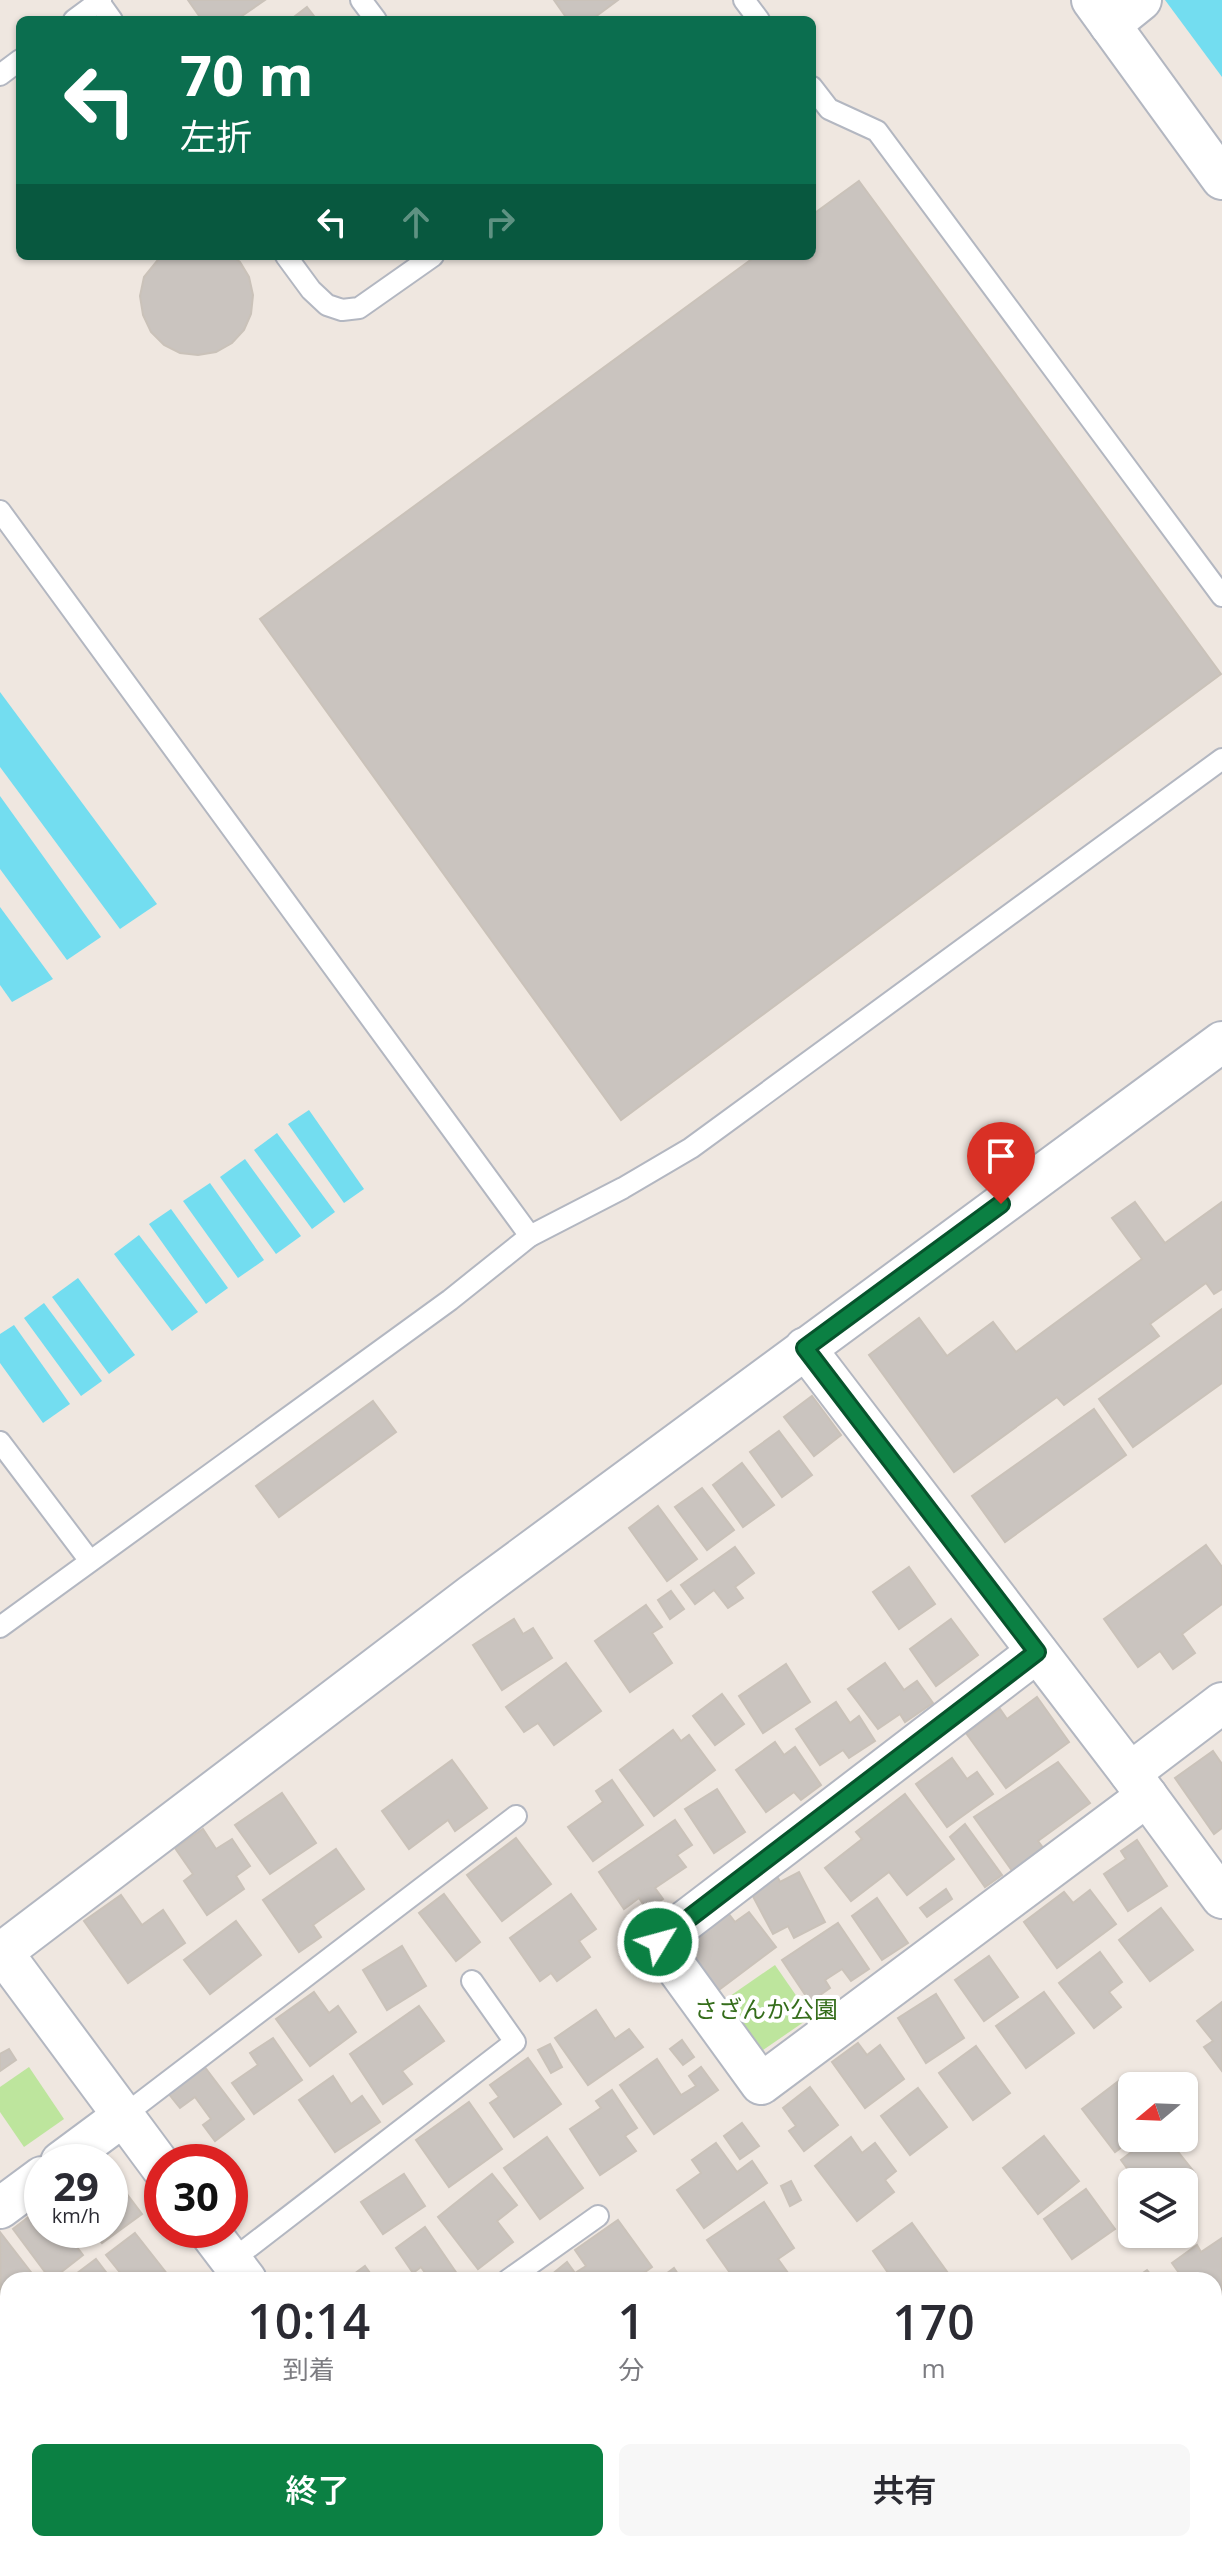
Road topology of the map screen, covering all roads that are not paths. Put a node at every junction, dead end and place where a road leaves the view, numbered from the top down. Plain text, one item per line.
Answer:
1 (100, 1) edge
2 (1120, 6) edge
3 (79, 16) edge
4 (816, 92) edge
5 (1222, 179) edge
6 (289, 260) edge
7 (427, 260) edge
8 (0, 511) edge
9 (1222, 596) edge
10 (1222, 759) edge
11 (1222, 1042) edge
12 (530, 1236) junction
13 (805, 1348) junction
14 (0, 1442) edge
15 (90, 1561) junction
16 (0, 1627) edge
17 (1037, 1652) junction
18 (1222, 1703) edge
19 (1139, 1784) junction
20 (516, 1816) dead end
21 (1222, 1898) edge
22 (1, 1953) edge
23 (472, 1981) dead end
24 (123, 2116) junction
25 (85, 2144) edge
26 (144, 2144) edge
27 (24, 2190) edge
28 (0, 2208) edge
29 (598, 2216) dead end
30 (230, 2264) edge
31 (519, 2272) edge

1 - 3 lane
2 - 5 street
4 - 9 lane
6 - 7 lane
8 - 12 lane
10 - 12 lane
11 - 13 street
12 - 15 lane
13 - 17 street
13 - 22 street
14 - 15 lane
15 - 16 lane
17 - 19 street
17 - 19 street
18 - 19 street
19 - 21 street
20 - 24 lane
22 - 24 street
23 - 30 lane
24 - 25 street
24 - 26 street
27 - 28 street
29 - 31 lane

